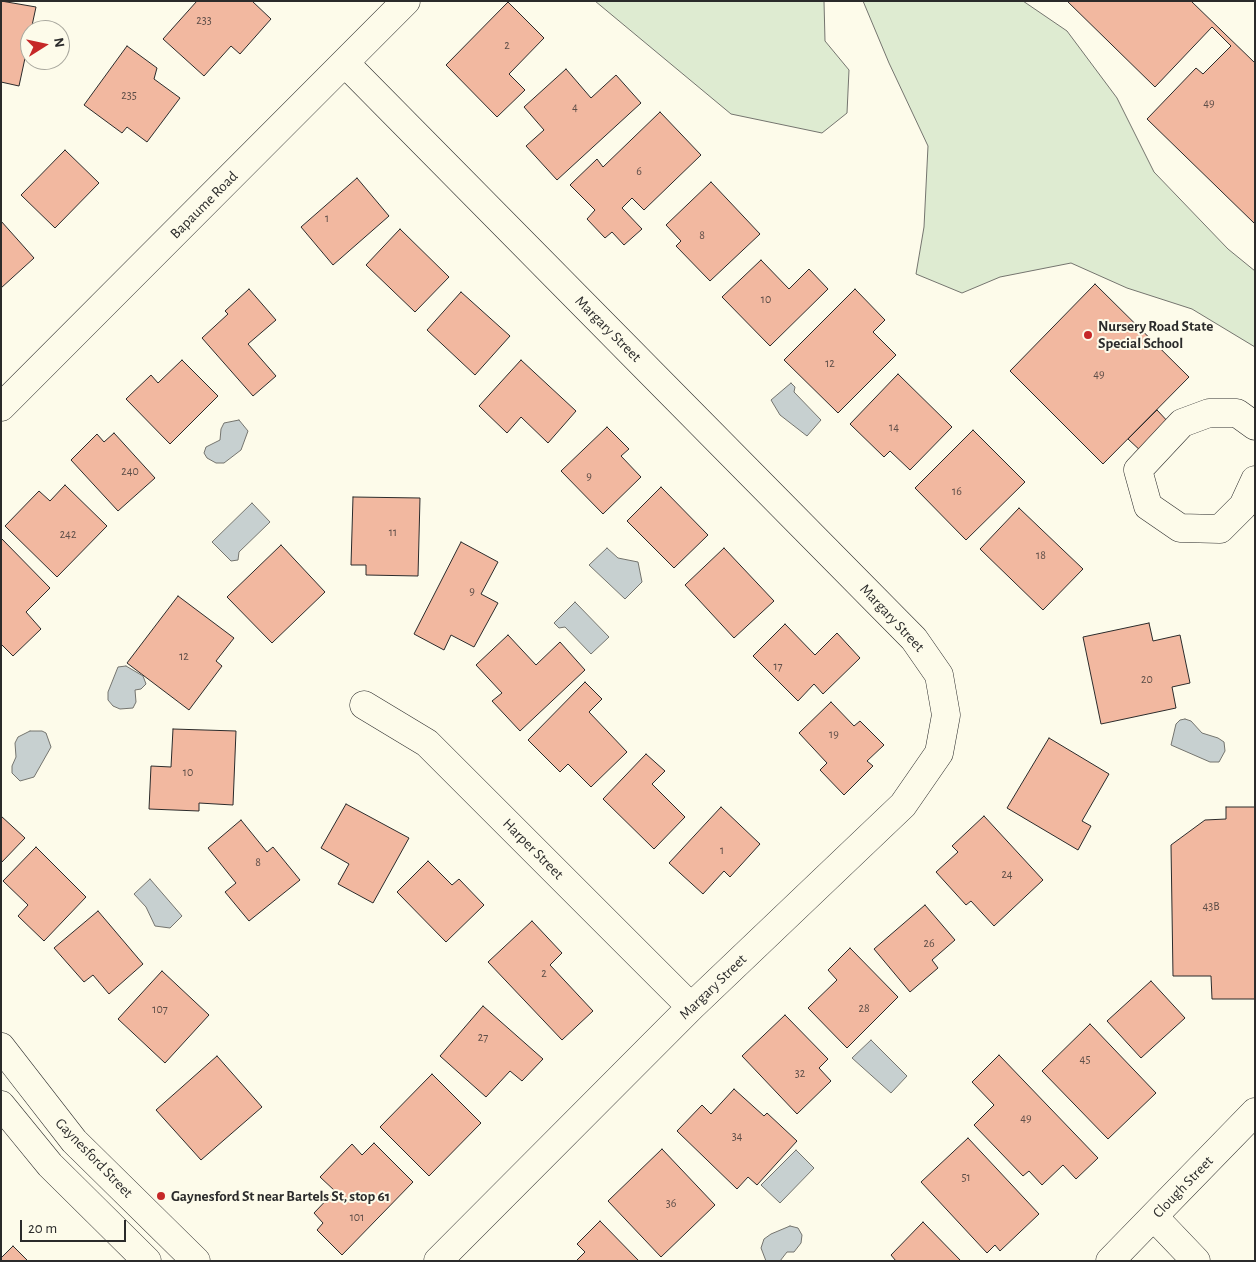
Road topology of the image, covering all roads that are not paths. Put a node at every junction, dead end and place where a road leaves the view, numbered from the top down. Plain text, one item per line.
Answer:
1 (406, 1) edge
2 (346, 64) junction
3 (1, 407) edge
4 (1255, 426) edge
5 (1255, 480) edge
6 (364, 705) dead end
7 (691, 1007) junction
8 (1, 1047) edge
9 (1, 1105) edge
10 (1255, 1112) edge
11 (1154, 1217) junction
12 (147, 1261) edge
13 (196, 1261) edge
14 (438, 1261) edge
15 (1110, 1261) edge
16 (1196, 1261) edge

1 - 2 street, Bapaume Road
2 - 3 street, Bapaume Road
2 - 7 street, Margary Street
4 - 5 street
6 - 7 street, Harper Street
7 - 14 street, Margary Street
8 - 13 street, Gaynesford Street
9 - 12 street
10 - 11 street, Clough Street
11 - 15 street, Clough Street
11 - 16 street

